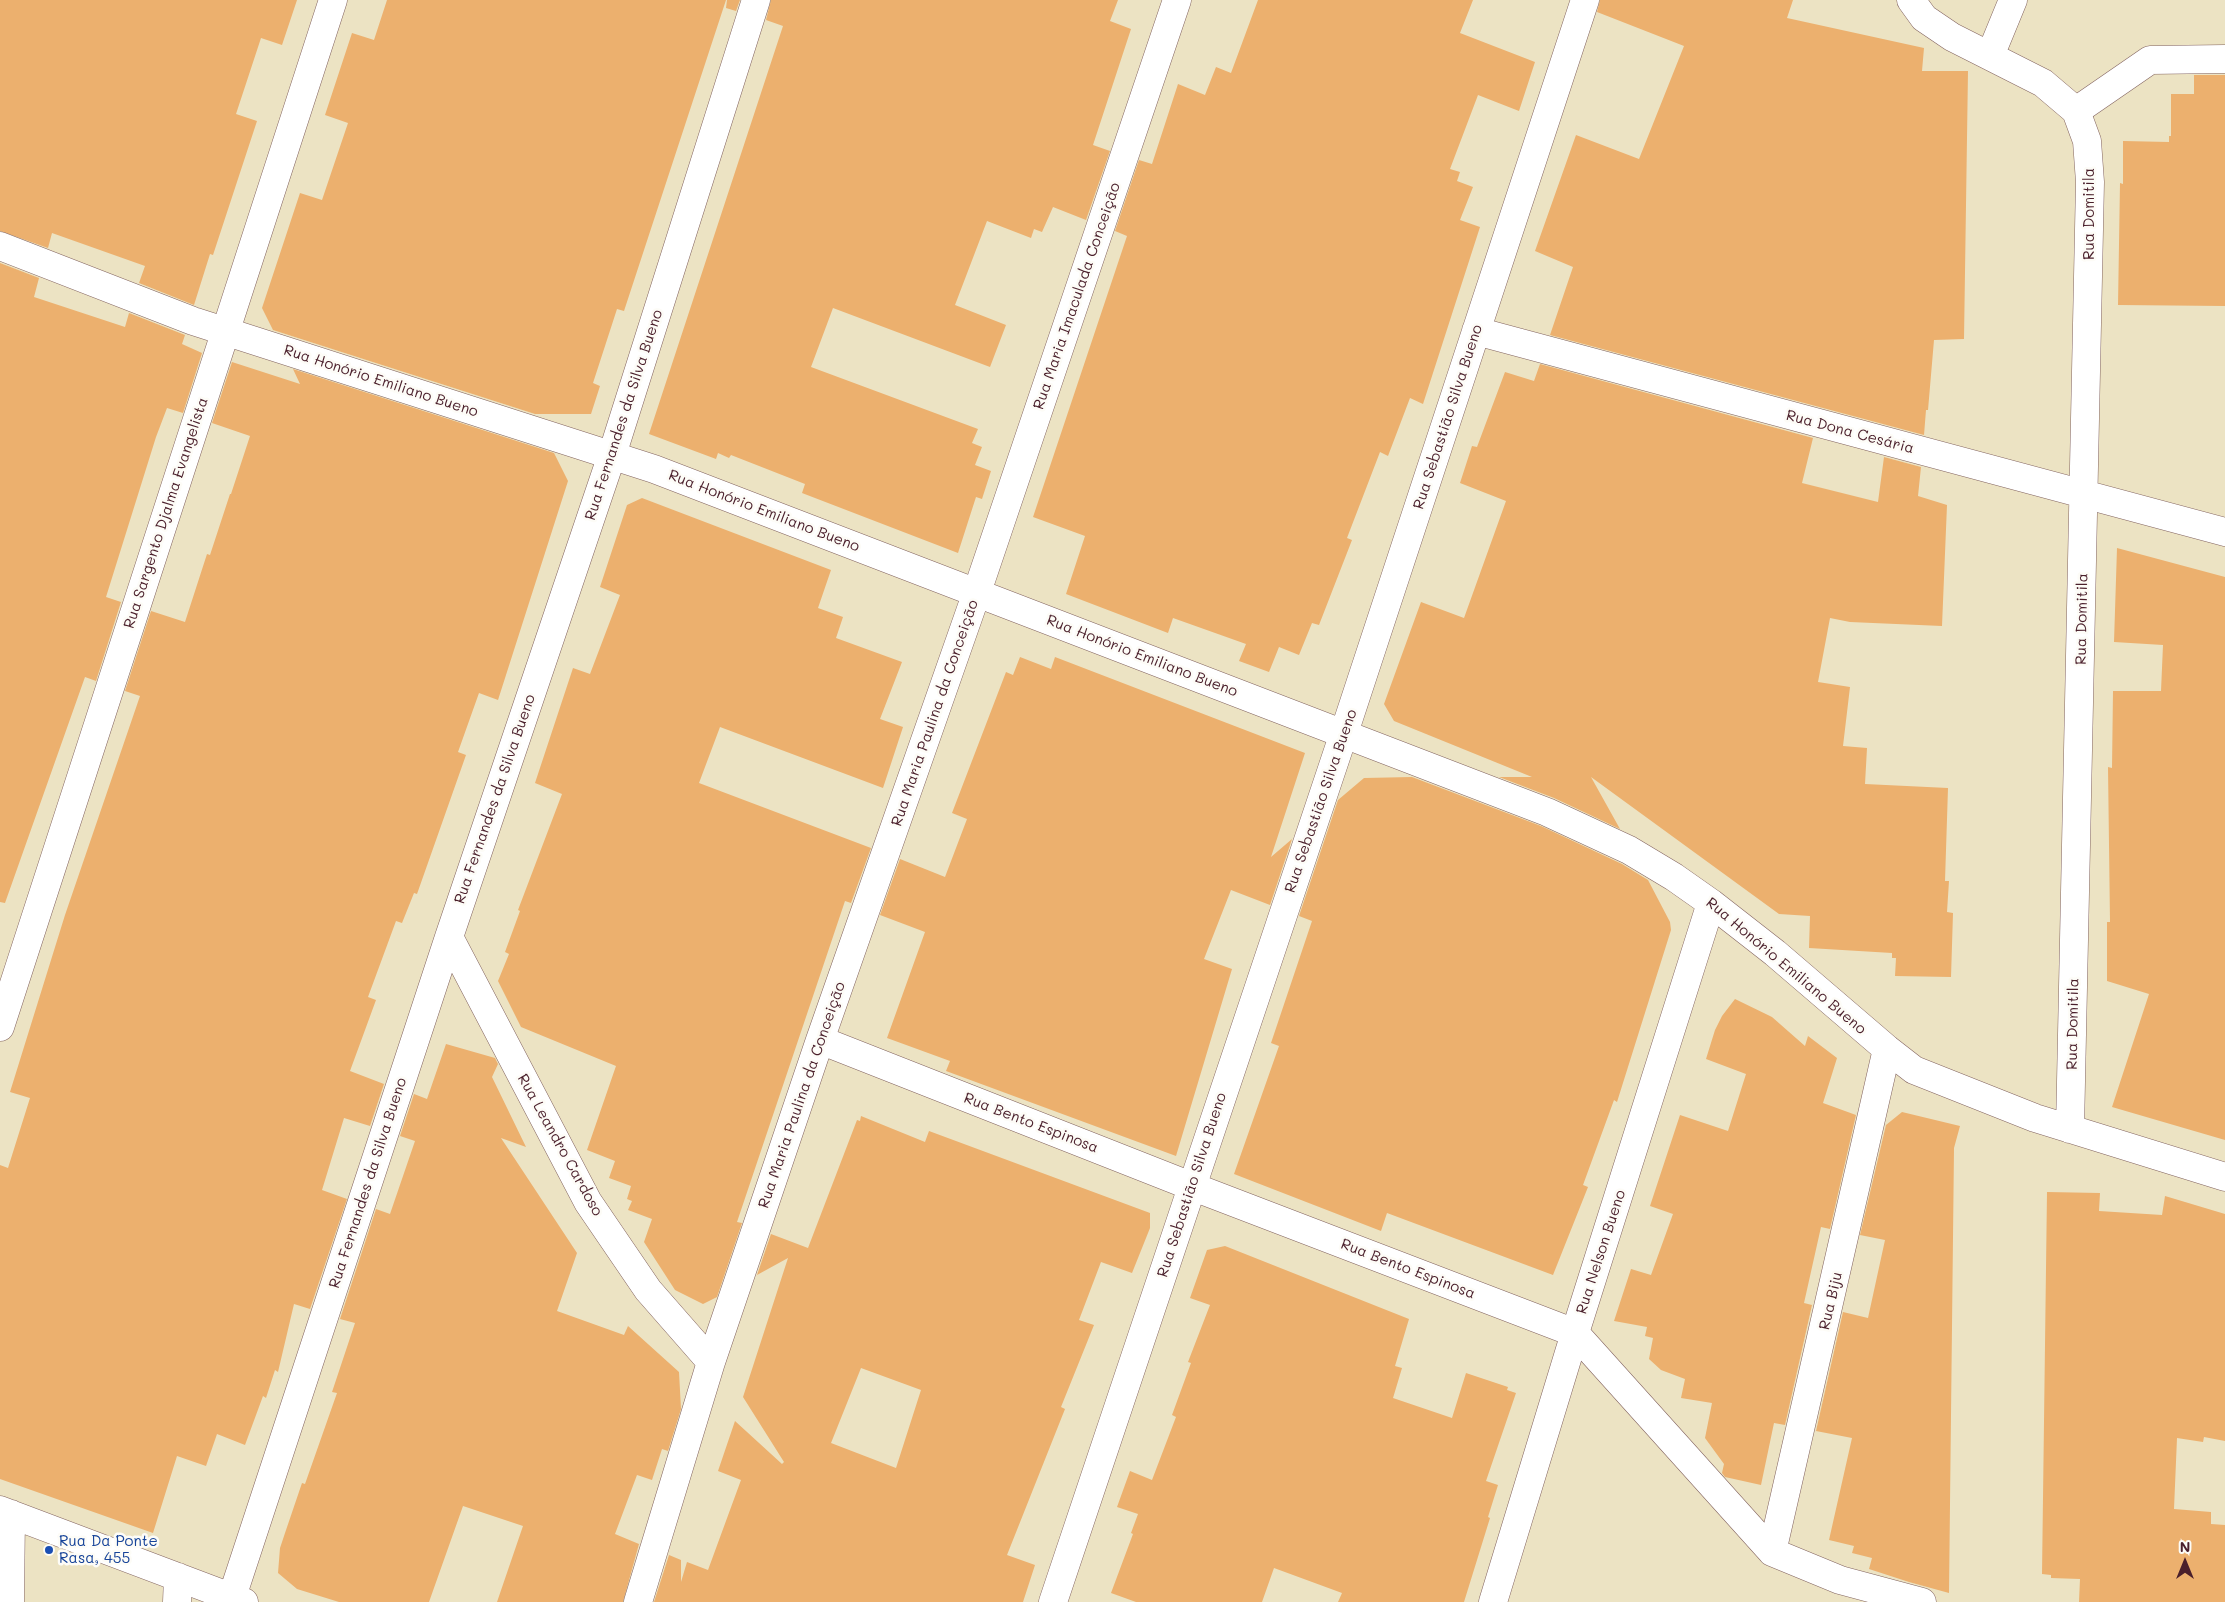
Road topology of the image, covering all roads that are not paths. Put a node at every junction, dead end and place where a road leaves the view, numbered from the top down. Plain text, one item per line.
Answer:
1 (333, 0) edge
2 (756, 0) edge
3 (1177, 0) edge
4 (1585, 0) edge
5 (1911, 0) edge
6 (2013, 0) edge
7 (1990, 56) junction
8 (2225, 59) edge
9 (2076, 111) junction
10 (0, 246) edge
11 (225, 331) junction
12 (1476, 331) junction
13 (612, 455) junction
14 (2085, 494) junction
15 (2225, 532) edge
16 (977, 592) junction
17 (1344, 734) junction
18 (1711, 902) junction
19 (449, 936) junction
20 (0, 1027) edge
21 (820, 1040) junction
22 (1887, 1049) junction
23 (2070, 1129) junction
24 (2225, 1177) edge
25 (1191, 1186) junction
26 (1576, 1333) junction
27 (711, 1362) junction
28 (6, 1512) edge
29 (1772, 1552) junction
30 (177, 1590) edge
31 (238, 1600) edge
32 (10, 1602) edge
33 (638, 1602) edge
34 (1053, 1602) edge
35 (1494, 1602) edge
36 (1922, 1602) edge

1 - 11 street, Rua Sargento Djalma Evangelista
2 - 13 street, Rua Fernandes da Silva Bueno
3 - 16 street, Rua Maria Imaculada Conceição
4 - 12 street, Rua Sebastião Silva Bueno
5 - 7 street
6 - 7 street
7 - 9 street
8 - 9 street
9 - 14 street, Rua Domitila
10 - 11 street, Rua Honório Emiliano Bueno
11 - 13 street, Rua Honório Emiliano Bueno
11 - 20 street, Rua Sargento Djalma Evangelista
12 - 14 street, Rua Dona Cesária
12 - 17 street, Rua Sebastião Silva Bueno
13 - 16 street, Rua Honório Emiliano Bueno
13 - 19 street, Rua Fernandes da Silva Bueno
14 - 15 street, Rua Dona Cesária
14 - 23 street, Rua Domitila
16 - 17 street, Rua Honório Emiliano Bueno
16 - 21 street, Rua Maria Paulina da Conceição
17 - 18 street, Rua Honório Emiliano Bueno
17 - 25 street, Rua Sebastião Silva Bueno
18 - 22 street, Rua Honório Emiliano Bueno
18 - 26 street, Rua Nelson Bueno
19 - 27 street, Rua Leandro Cardoso
19 - 31 street, Rua Fernandes da Silva Bueno
21 - 25 street, Rua Bento Espinosa
21 - 27 street, Rua Maria Paulina da Conceição
22 - 23 street, Rua Honório Emiliano Bueno
22 - 29 street, Rua Biju
23 - 24 street, Rua Honório Emiliano Bueno
25 - 26 street, Rua Bento Espinosa
25 - 34 street, Rua Sebastião Silva Bueno
26 - 29 street, Rua Bento Espinosa
26 - 35 street, Rua Nelson Bueno
27 - 33 street, Rua Maria Paulina da Conceição
28 - 30 street
28 - 32 street
29 - 36 street, Rua Bento Espinosa
30 - 31 street

